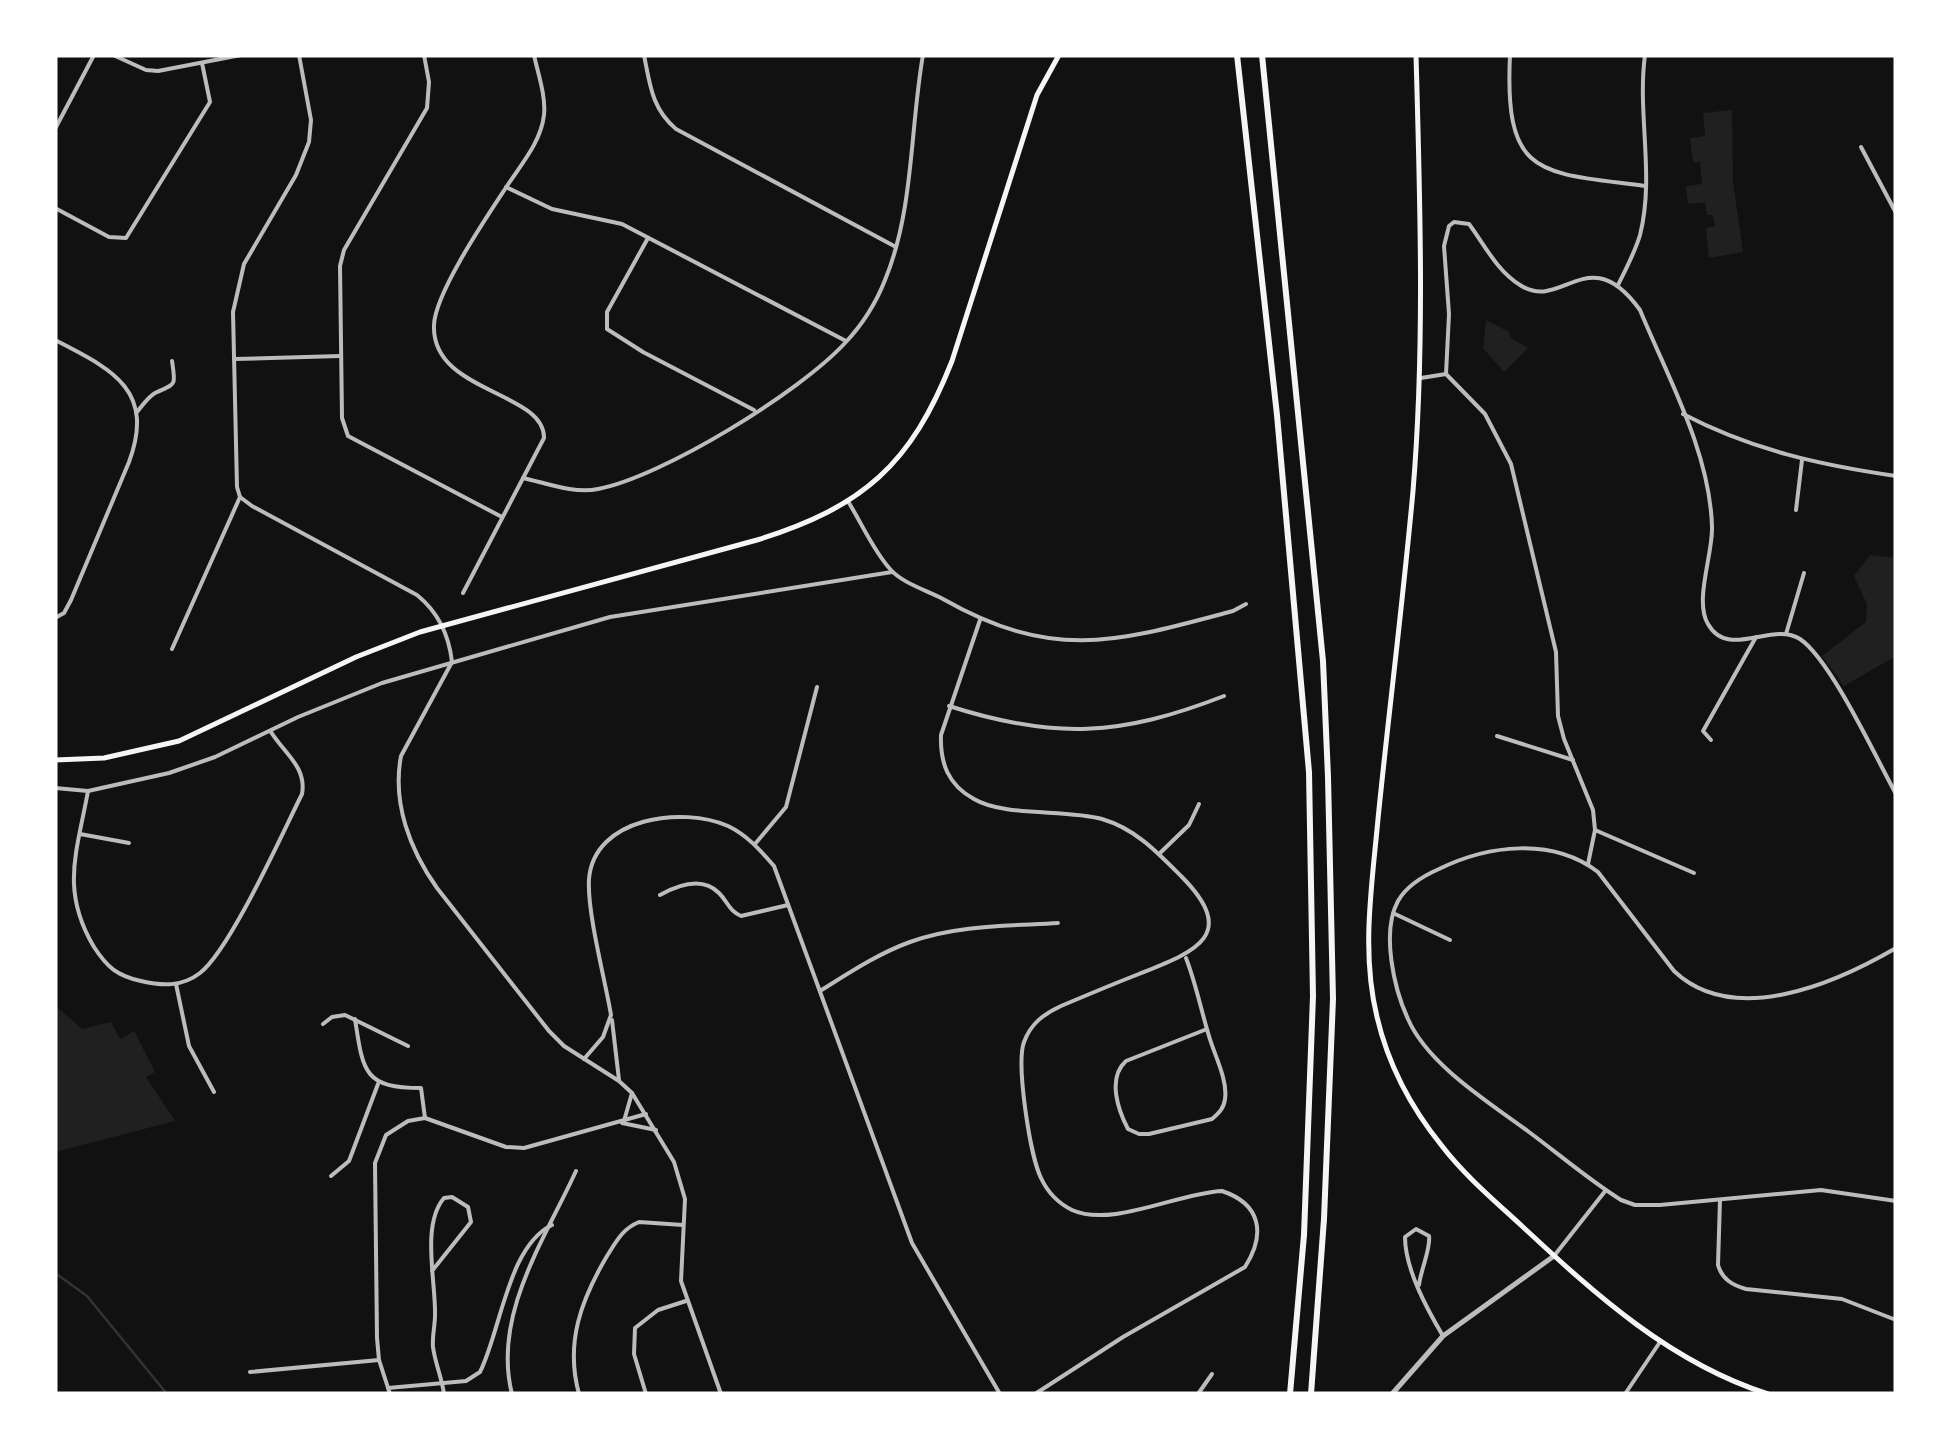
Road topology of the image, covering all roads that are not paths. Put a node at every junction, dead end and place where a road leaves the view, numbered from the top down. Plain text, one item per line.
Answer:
1 (94, 55) edge
2 (113, 55) edge
3 (241, 55) edge
4 (299, 55) edge
5 (424, 55) edge
6 (534, 55) edge
7 (644, 55) edge
8 (923, 55) edge
9 (1059, 55) edge
10 (1237, 55) edge
11 (1262, 55) edge
12 (1416, 55) edge
13 (1510, 55) edge
14 (1645, 55) edge
15 (202, 62) junction
16 (55, 130) edge
17 (1862, 147) dead end
18 (1646, 186) junction
19 (506, 188) junction
20 (55, 208) edge
21 (1896, 214) edge
22 (648, 238) junction
23 (896, 247) junction
24 (1618, 286) junction
25 (55, 340) edge
26 (846, 342) junction
27 (340, 356) junction
28 (234, 359) junction
29 (172, 361) dead end
30 (1446, 374) junction
31 (1420, 378) junction
32 (756, 411) junction
33 (137, 412) junction
34 (1684, 414) junction
35 (1802, 460) junction
36 (1896, 476) edge
37 (523, 478) junction
38 (240, 497) junction
39 (849, 502) junction
40 (1796, 510) dead end
41 (502, 517) junction
42 (892, 572) junction
43 (1804, 573) dead end
44 (463, 593) dead end
45 (1246, 604) dead end
46 (55, 618) edge
47 (980, 620) junction
48 (442, 626) junction
49 (1786, 634) junction
50 (1756, 637) junction
51 (172, 648) dead end
52 (452, 662) junction
53 (818, 687) dead end
54 (1224, 696) dead end
55 (949, 706) junction
56 (270, 730) junction
57 (1497, 736) dead end
58 (1711, 740) dead end
59 (55, 760) edge
60 (1573, 760) junction
61 (55, 788) edge
62 (88, 791) junction
63 (1896, 794) edge
64 (1199, 804) dead end
65 (1595, 830) junction
66 (80, 834) junction
67 (129, 844) dead end
68 (755, 844) junction
69 (1159, 854) junction
70 (1588, 865) junction
71 (1694, 873) dead end
72 (660, 896) dead end
73 (788, 904) junction
74 (1393, 913) junction
75 (1058, 923) dead end
76 (1450, 940) dead end
77 (1896, 948) edge
78 (1185, 956) junction
79 (176, 984) junction
80 (820, 992) junction
81 (612, 1015) junction
82 (355, 1019) junction
83 (323, 1024) dead end
84 (1207, 1029) junction
85 (408, 1046) dead end
86 (584, 1059) junction
87 (620, 1080) junction
88 (378, 1084) junction
89 (214, 1092) dead end
90 (632, 1093) junction
91 (646, 1114) junction
92 (426, 1118) junction
93 (621, 1122) junction
94 (656, 1130) junction
95 (576, 1171) dead end
96 (330, 1176) dead end
97 (1606, 1190) junction
98 (1720, 1200) junction
99 (1896, 1200) edge
100 (552, 1225) junction
101 (683, 1225) junction
102 (1554, 1256) junction
103 (432, 1271) junction
104 (1419, 1285) junction
105 (686, 1301) junction
106 (1896, 1320) edge
107 (1443, 1336) junction
108 (1660, 1342) junction
109 (379, 1360) junction
110 (250, 1372) dead end
111 (1212, 1374) dead end
112 (443, 1384) junction
113 (389, 1391) edge
114 (444, 1394) edge
115 (512, 1394) edge
116 (579, 1394) edge
117 (646, 1394) edge
118 (721, 1394) edge
119 (1000, 1394) edge
120 (1036, 1394) edge
121 (1198, 1394) edge
122 (1290, 1394) edge
123 (1311, 1394) edge
124 (1392, 1394) edge
125 (1625, 1394) edge
126 (1768, 1394) edge

1 - 16 street
2 - 15 street
3 - 15 street
4 - 28 street
5 - 27 street
6 - 19 street
7 - 23 street
8 - 23 street
9 - 39 main road
10 - 122 main road
11 - 123 main road
12 - 31 main road
13 - 18 street
14 - 18 street
15 - 20 street
17 - 21 street
18 - 24 street
19 - 22 street
19 - 37 street
22 - 26 street
22 - 32 street
23 - 26 street
24 - 30 street
24 - 34 street
25 - 33 street
26 - 32 street
27 - 28 street
27 - 41 street
28 - 38 street
29 - 33 street
30 - 31 street
30 - 60 street
31 - 102 main road
32 - 37 street
33 - 46 street
34 - 35 street
34 - 50 street
35 - 36 street
35 - 40 street
37 - 41 street
38 - 48 street
38 - 51 street
39 - 42 street
39 - 48 main road
41 - 44 street
42 - 47 street
42 - 52 street
43 - 49 street
45 - 47 street
47 - 55 street
48 - 52 street
48 - 59 main road
49 - 50 street
49 - 63 street
50 - 58 street
52 - 56 street
52 - 86 street
53 - 68 street
54 - 55 street
55 - 69 street
56 - 62 street
56 - 79 street
57 - 60 street
60 - 65 street
61 - 62 street
62 - 66 street
64 - 69 street
65 - 70 street
65 - 71 street
66 - 67 street
66 - 79 street
68 - 73 street
68 - 81 street
69 - 78 street
70 - 74 street
70 - 77 street
72 - 73 street
73 - 80 street
74 - 76 street
74 - 97 street
75 - 80 street
78 - 84 street
78 - 120 street
79 - 89 street
80 - 119 street
81 - 86 street
81 - 87 street
82 - 83 street
82 - 85 street
82 - 88 street
84 - 84 street
86 - 87 street
87 - 90 street
88 - 92 street
88 - 96 street
90 - 91 street
90 - 93 street
91 - 93 street
91 - 94 street
92 - 93 street
92 - 109 street
93 - 94 street
94 - 101 street
95 - 100 street
97 - 98 street
97 - 102 street
98 - 99 street
98 - 106 street
100 - 112 street
100 - 115 street
101 - 105 street
101 - 116 street
102 - 107 street
102 - 108 main road
103 - 103 street
103 - 112 street
104 - 104 street
104 - 107 street
105 - 117 street
105 - 118 street
107 - 124 street
108 - 125 street
108 - 126 main road
109 - 110 street
109 - 113 street
111 - 121 street
112 - 113 street
112 - 114 street

